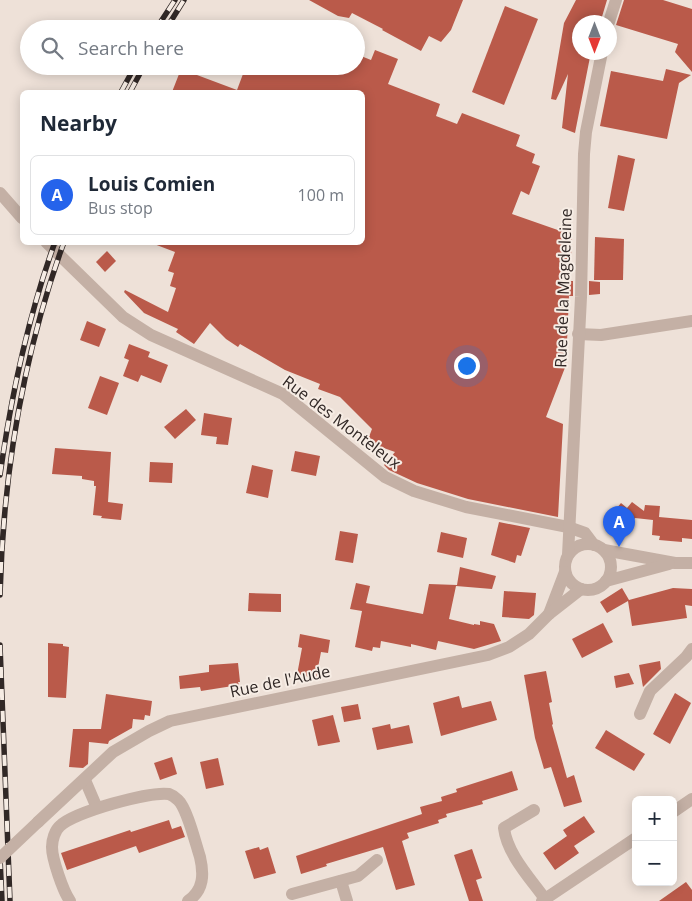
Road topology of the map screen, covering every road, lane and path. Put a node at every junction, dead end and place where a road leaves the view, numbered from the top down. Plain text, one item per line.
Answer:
1 (616, 0) edge
2 (611, 15) edge
3 (600, 60) edge
4 (0, 193) edge
5 (20, 216) edge
6 (49, 245) edge
7 (692, 321) edge
8 (578, 334) junction
9 (568, 527) junction
10 (599, 548) junction
11 (568, 555) junction
12 (675, 562) junction
13 (692, 563) edge
14 (565, 572) junction
15 (606, 581) junction
16 (581, 589) junction
17 (550, 614) junction
18 (692, 649) edge
19 (640, 714) dead end
20 (85, 780) junction
21 (692, 799) edge
22 (97, 808) junction
23 (677, 809) edge
24 (534, 810) dead end
25 (632, 841) edge
26 (0, 858) edge
27 (377, 860) dead end
28 (341, 881) junction
29 (292, 894) dead end
30 (543, 900) edge
31 (70, 901) edge
32 (188, 901) edge
33 (347, 901) edge

1 - 2 street
3 - 8 street, Rue de la Magdeleine
4 - 5 street
6 - 9 street, Rue des Monteleux
7 - 8 street
8 - 9 street, Rue de la Magdeleine
9 - 10 street, Rue des Monteleux
9 - 11 street, Rue de la Magdeleine
10 - 11 street
10 - 12 street
10 - 15 street
11 - 14 street
12 - 13 street
12 - 15 street
14 - 16 street
14 - 17 street
15 - 16 street
16 - 17 street, Rue de l'Aude
17 - 20 street, Rue de l'Aude
18 - 19 street
20 - 22 street
20 - 26 street, Rue de l'Aude, bridge
21 - 23 street
22 - 31 street
22 - 32 street
24 - 30 street
25 - 30 street
27 - 28 street
28 - 29 street
28 - 33 street

